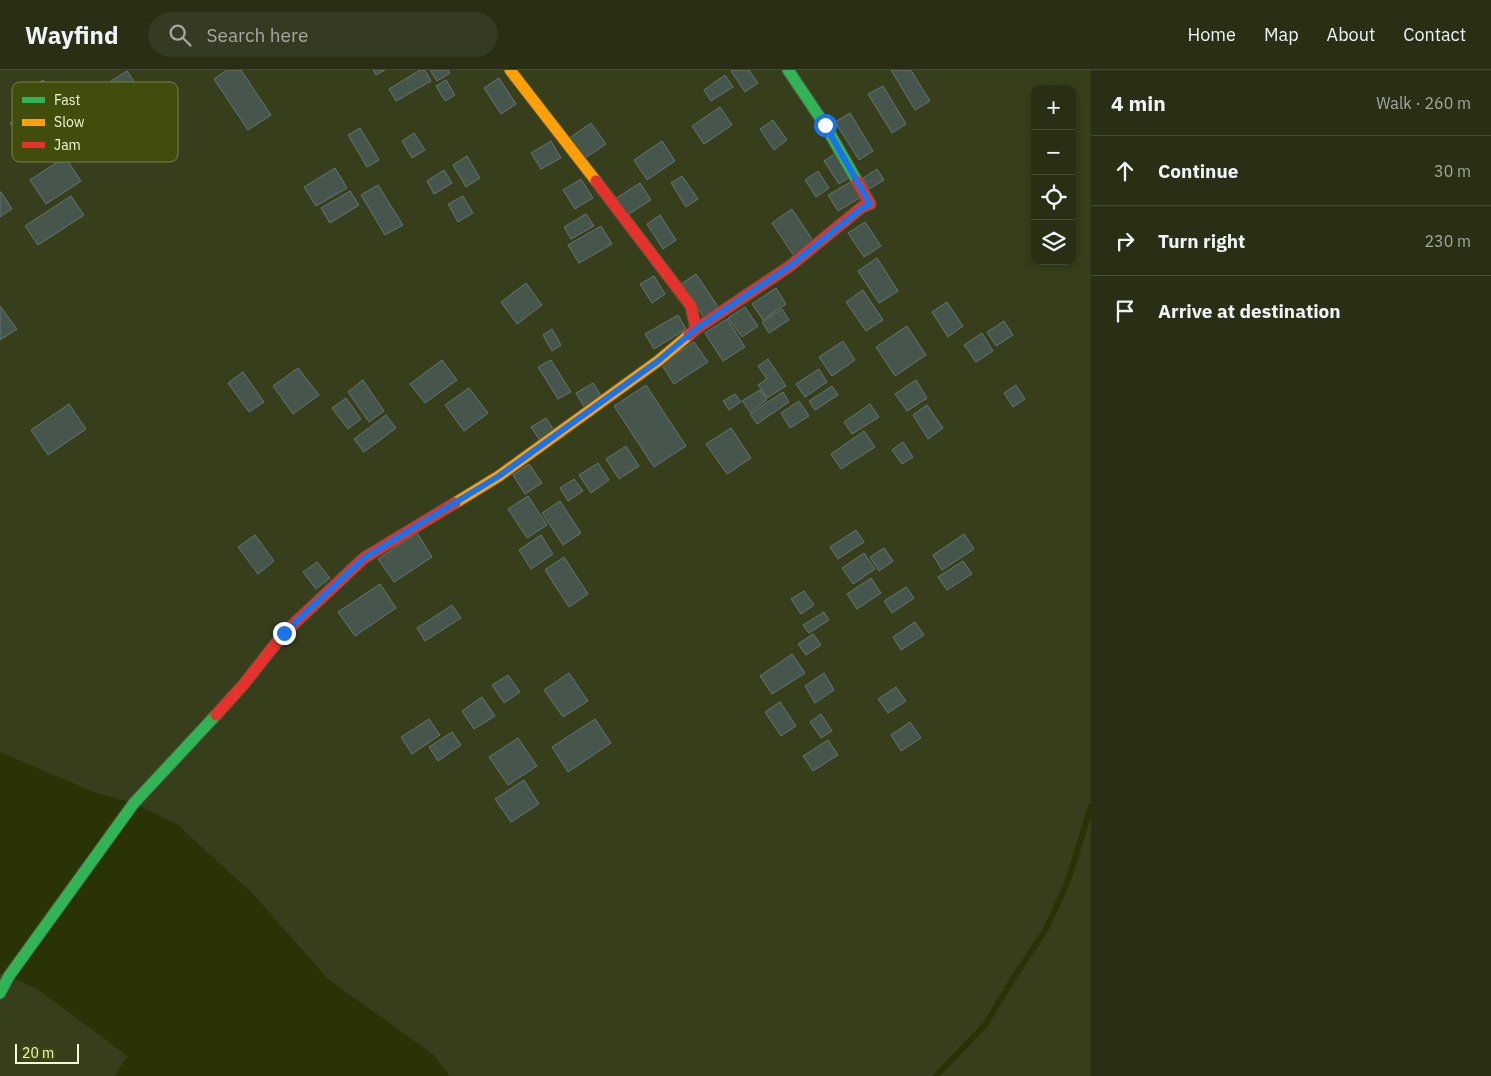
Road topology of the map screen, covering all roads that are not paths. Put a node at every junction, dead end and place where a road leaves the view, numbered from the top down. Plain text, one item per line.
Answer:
1 (510, 70) edge
2 (788, 70) edge
3 (696, 329) junction
4 (0, 993) edge

1 - 3 street
2 - 3 street
3 - 4 street

